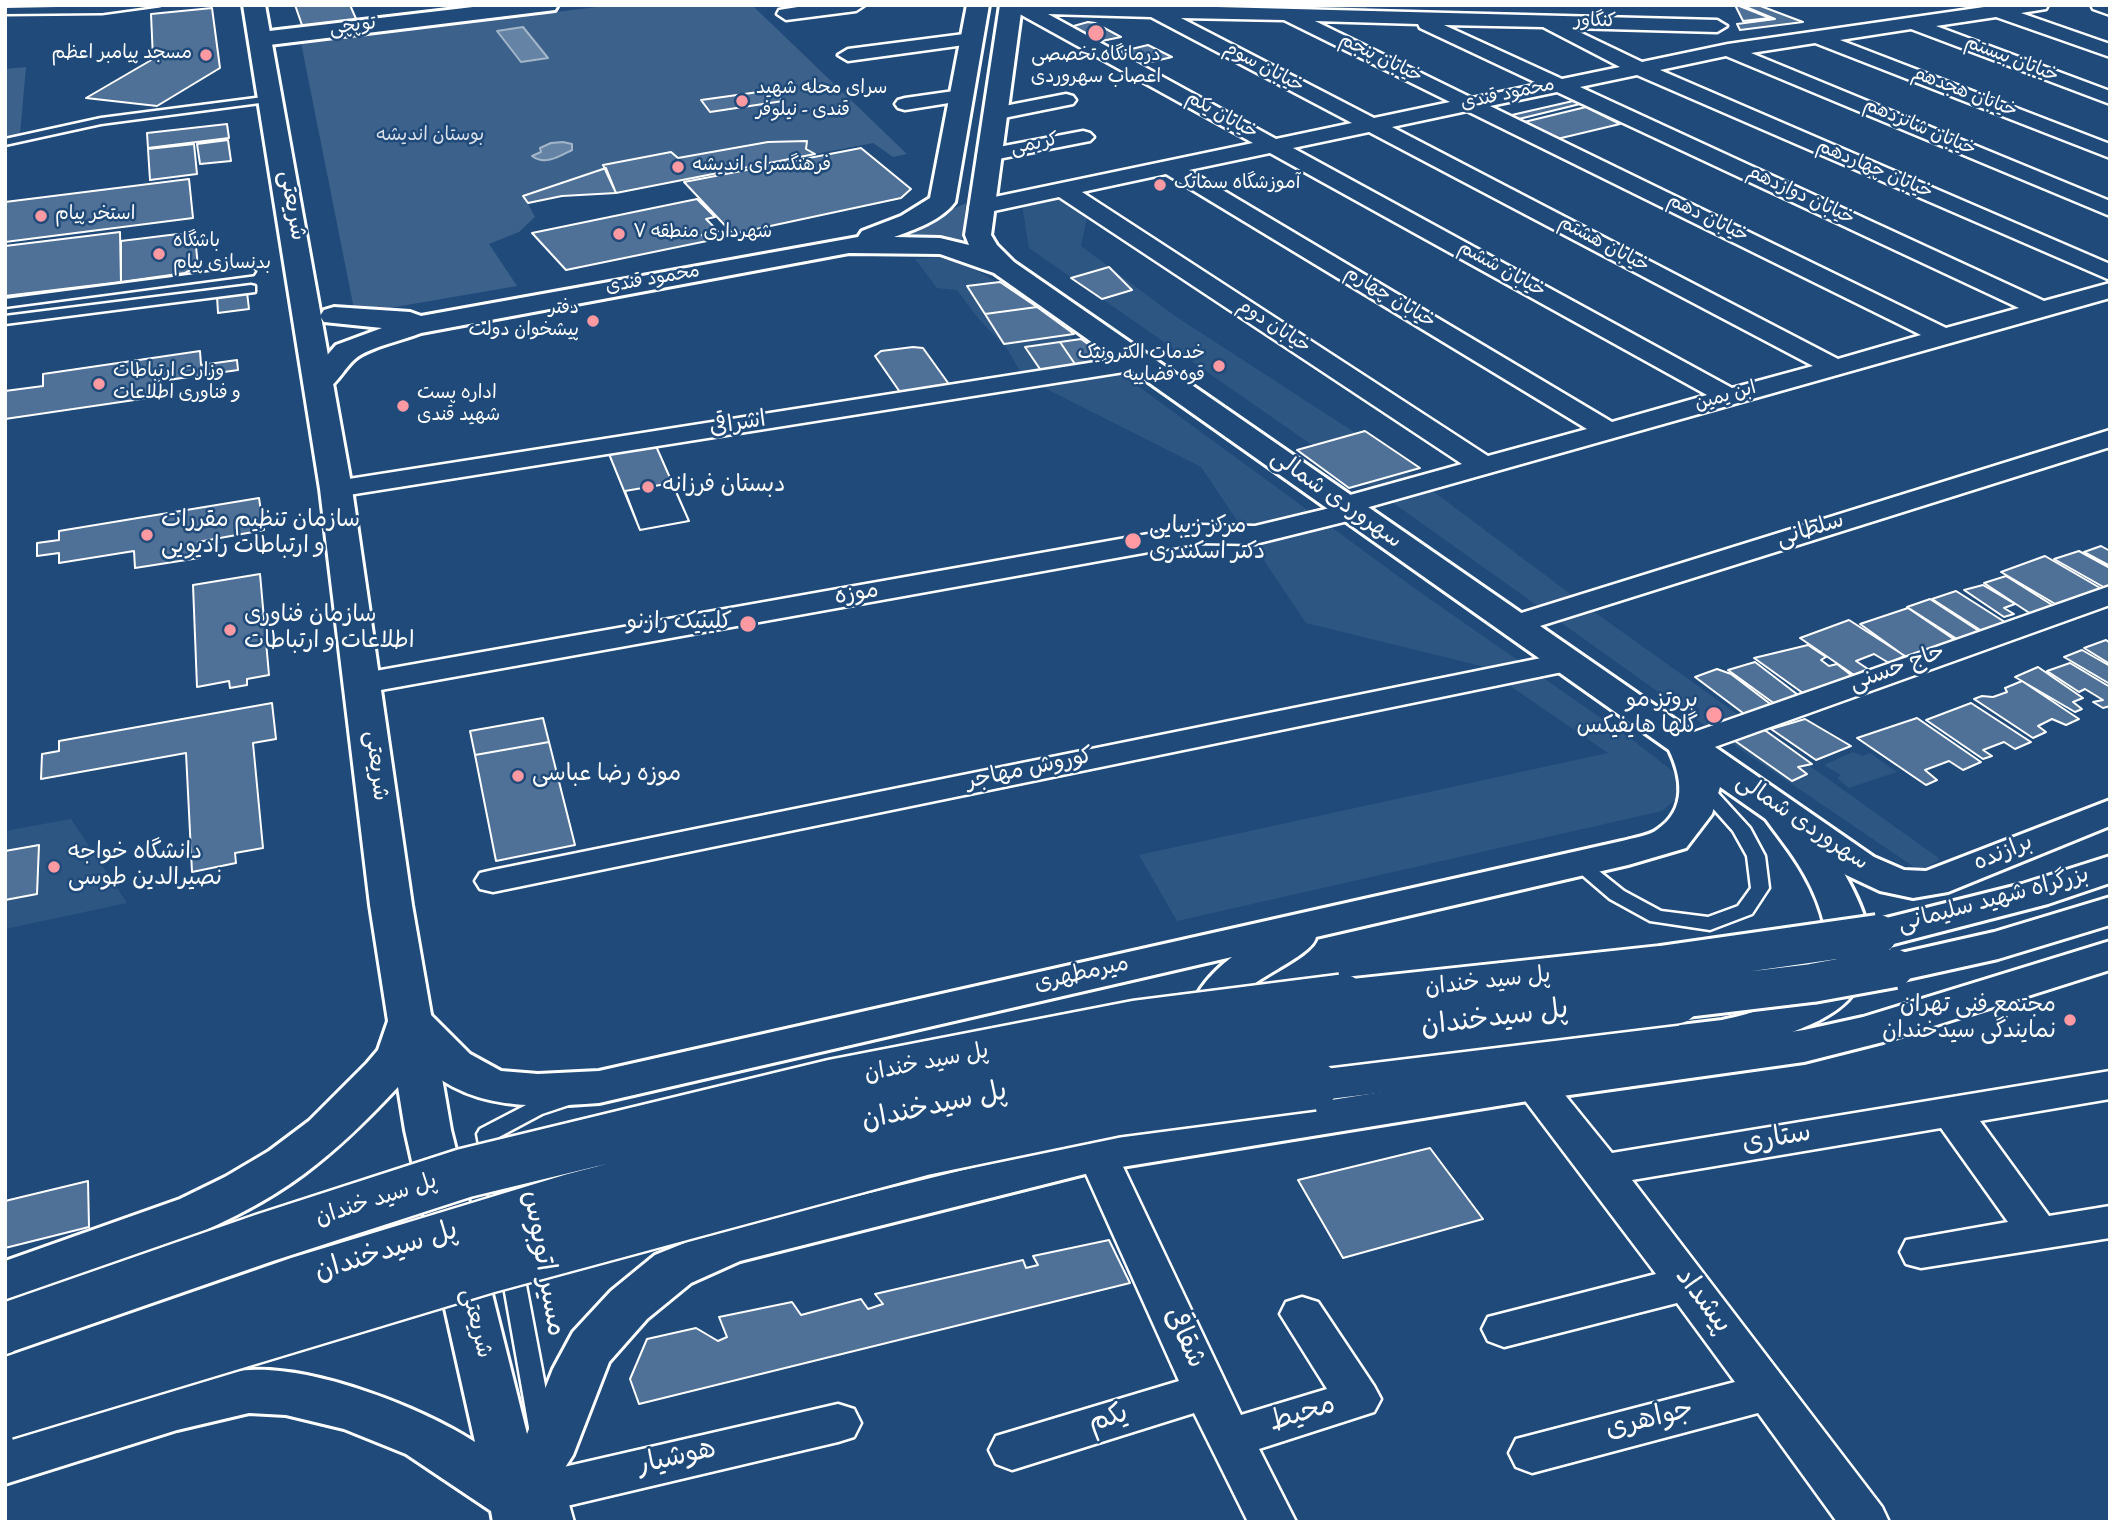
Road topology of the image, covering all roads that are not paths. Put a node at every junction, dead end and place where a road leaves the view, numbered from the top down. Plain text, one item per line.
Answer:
1 (53, 5) edge
2 (168, 5) edge
3 (254, 5) edge
4 (277, 5) edge
5 (547, 5) edge
6 (856, 5) edge
7 (978, 5) edge
8 (1708, 5) edge
9 (2039, 5) edge
10 (2100, 5) edge
11 (155, 6) edge
12 (1015, 7) edge
13 (1990, 8) edge
14 (2110, 9) edge
15 (5, 11) edge
16 (1156, 12) junction
17 (786, 14) dead end
18 (1290, 16) junction
19 (1415, 19) junction
20 (1544, 22) junction
21 (1912, 23) junction
22 (1717, 26) junction
23 (1817, 37) junction
24 (272, 38) junction
25 (972, 39) junction
26 (1728, 50) junction
27 (2110, 51) edge
28 (848, 55) dead end
29 (289, 63) dead end
30 (1638, 68) junction
31 (1559, 85) junction
32 (961, 96) junction
33 (2110, 98) edge
34 (271, 99) junction
35 (1066, 100) dead end
36 (905, 104) dead end
37 (1470, 104) junction
38 (994, 114) junction
39 (1371, 125) junction
40 (1083, 137) dead end
41 (5, 142) edge
42 (1272, 146) junction
43 (2110, 152) edge
44 (988, 155) junction
45 (1169, 167) junction
46 (1063, 190) junction
47 (980, 207) junction
48 (2110, 209) edge
49 (849, 245) junction
50 (1004, 268) junction
51 (249, 271) dead end
52 (2110, 273) edge
53 (251, 289) dead end
54 (2110, 290) edge
55 (5, 303) edge
56 (331, 303) dead end
57 (2041, 309) junction
58 (458, 317) junction
59 (5, 320) edge
60 (1944, 337) junction
61 (1140, 363) junction
62 (1835, 367) junction
63 (319, 382) junction
64 (1729, 397) junction
65 (1609, 431) junction
66 (2110, 438) edge
67 (1484, 466) junction
68 (337, 489) junction
69 (1346, 509) junction
70 (2110, 595) edge
71 (1513, 625) junction
72 (1566, 662) junction
73 (363, 683) junction
74 (1686, 746) junction
75 (1701, 785) junction
76 (1781, 812) junction
77 (2110, 812) edge
78 (1577, 863) junction
79 (2110, 869) edge
80 (493, 881) dead end
81 (1895, 884) joint
82 (2110, 911) edge
83 (1339, 918) junction
84 (1886, 951) junction
85 (2110, 955) edge
86 (410, 1021) junction
87 (1534, 1084) junction
88 (2110, 1085) edge
89 (599, 1087) junction
90 (1323, 1101) junction
91 (1951, 1111) junction
92 (1097, 1154) junction
93 (1602, 1170) junction
94 (2110, 1222) edge
95 (2039, 1234) junction
96 (1922, 1252) dead end
97 (5, 1280) edge
98 (1687, 1283) junction
99 (1302, 1314) dead end
100 (5, 1328) edge
101 (1504, 1329) dead end
102 (5, 1383) edge
103 (1206, 1391) junction
104 (1768, 1392) junction
105 (5, 1414) edge
106 (838, 1423) dead end
107 (1230, 1438) junction
108 (1012, 1450) dead end
109 (1532, 1452) dead end
110 (5, 1461) edge
111 (540, 1497) edge
112 (1272, 1522) edge
113 (1865, 1522) edge

1 - 15 lane
2 - 11 lane
3 - 24 main road, شریعتی
4 - 24 main road, شریعتی
5 - 24 main road, توپچی
6 - 17 street
7 - 25 main road
8 - 22 street
9 - 13 street, محمود قندی
10 - 14 street
11 - 15 lane
12 - 16 street, کنگاور
12 - 38 main road, سهروردی شمالی
12 - 42 street, خیابان یکم
13 - 21 street, محمود قندی
13 - 27 street
16 - 18 street, کنگاور
16 - 39 street, خیابان سوم
18 - 19 street, کنگاور
18 - 37 street, خیابان پنجم
19 - 20 street, کنگاور
19 - 31 street, خیابان دوازدهم
20 - 22 street, کنگاور
20 - 30 street, خیابان چهاردهم
21 - 23 street, محمود قندی
21 - 33 street, خیابان بیستم
22 - 26 street
23 - 26 street, محمود قندی
23 - 43 street, خیابان هجدهم
24 - 29 main road, شریعتی
24 - 34 main road, شریعتی
25 - 28 street
25 - 32 main road
26 - 30 street, محمود قندی
26 - 48 street, خیابان شانزدهم
30 - 31 street, محمود قندی
30 - 52 street, خیابان چهاردهم
31 - 37 street, محمود قندی
31 - 57 street, خیابان دوازدهم
32 - 36 street
32 - 49 main road
34 - 41 lane
34 - 63 main road, شریعتی
35 - 38 street
37 - 39 street, محمود قندی
37 - 60 street, خیابان دهم
38 - 44 main road, سهروردی شمالی
39 - 42 street, محمود قندی
39 - 62 street, خیابان هشتم
40 - 44 street, کریمی
42 - 45 street, محمود قندی
42 - 64 street, خیابان ششم
44 - 47 main road, سهروردی شمالی
45 - 46 street, محمود قندی
45 - 65 street, خیابان چهارم
46 - 47 street, محمود قندی
46 - 67 street, خیابان دوم
47 - 50 main road, سهروردی شمالی
49 - 50 main road
49 - 58 main road, محمود قندی
50 - 61 main road, سهروردی شمالی
51 - 55 lane
53 - 59 lane
54 - 57 street, ابن یمین
56 - 58 main road, محمود قندی
57 - 60 street, ابن یمین
58 - 63 main road, محمود قندی
60 - 62 street, ابن یمین
61 - 68 street, اشراقی
61 - 69 main road, سهروردی شمالی
62 - 64 street, ابن یمین
63 - 68 main road, شریعتی
64 - 65 street, ابن یمین
65 - 67 street, ابن یمین
66 - 71 street, سلطانی
67 - 69 street, ابن یمین
68 - 73 main road, شریعتی
69 - 71 main road, سهروردی شمالی
69 - 73 street, موزه
70 - 74 street, حاج حسنی
71 - 72 main road, سهروردی شمالی
72 - 74 main road, سهروردی شمالی
72 - 80 street, کوروش مهاجر
73 - 86 main road, شریعتی
74 - 75 main road
74 - 76 main road, سهروردی شمالی
75 - 78 main road, میرمطهری
75 - 78 lane
76 - 81 main road, سهروردی شمالی
76 - 90 main road
77 - 81 main road, برازنده
78 - 83 main road, میرمطهری
79 - 84 main road, بزرگراه شهید سلیمانی
82 - 84 main road, بزرگراه شهید سلیمانی
83 - 89 main road, میرمطهری
83 - 90 main road
84 - 100 main road, پل سید خندان, bridge
84 - 102 main road, پل سیدخندان, bridge
85 - 87 main road
86 - 89 main road, میرمطهری
86 - 97 main road
86 - 111 main road, شریعتی
87 - 90 main road
87 - 93 street, پیشداد
88 - 91 street, ستاری
89 - 111 lane, مسیر اتوبوس
90 - 92 main road
90 - 105 main road, bridge
91 - 93 street, ستاری
91 - 95 street
92 - 103 street, شقاقی
92 - 111 main road
93 - 98 street, پیشداد
94 - 95 street
95 - 96 street
98 - 101 street
98 - 104 street, پیشداد
99 - 107 street, محیط
103 - 107 street, شقاقی
103 - 108 street, یکم
104 - 109 street, جواهری
104 - 113 street, پیشداد
106 - 111 street, هوشیار
107 - 112 street, شقاقی
110 - 111 main road

